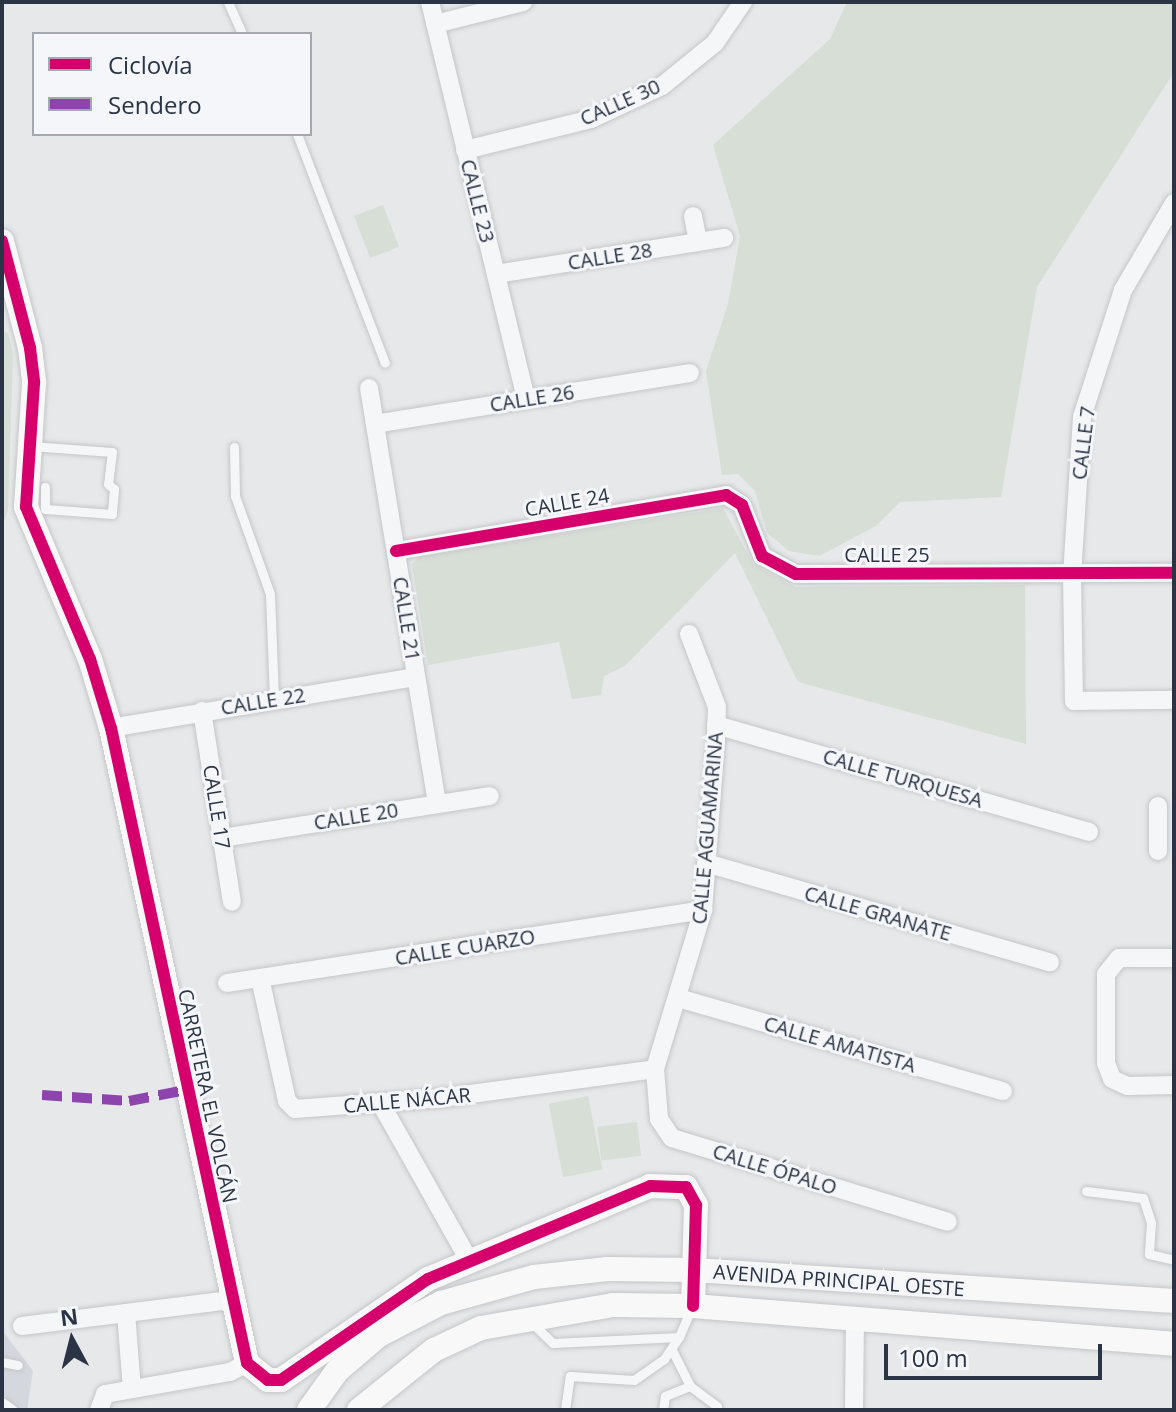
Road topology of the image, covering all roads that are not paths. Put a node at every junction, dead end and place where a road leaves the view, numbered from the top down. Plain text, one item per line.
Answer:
1 (228, 2) edge
2 (430, 2) edge
3 (523, 2) edge
4 (743, 2) edge
5 (435, 24) junction
6 (241, 32) edge
7 (298, 136) edge
8 (465, 150) junction
9 (1174, 203) edge
10 (693, 216) dead end
11 (724, 238) dead end
12 (2, 241) edge
13 (698, 242) junction
14 (496, 274) junction
15 (385, 363) dead end
16 (690, 373) dead end
17 (369, 388) dead end
18 (526, 399) junction
19 (375, 424) junction
20 (31, 446) junction
21 (234, 447) dead end
22 (39, 497) junction
23 (742, 505) joint
24 (396, 551) junction
25 (1174, 573) edge
26 (1072, 574) junction
27 (689, 634) dead end
28 (415, 677) junction
29 (274, 699) junction
30 (1174, 700) edge
31 (202, 711) junction
32 (716, 725) junction
33 (111, 728) junction
34 (490, 796) dead end
35 (437, 803) junction
36 (1158, 806) dead end
37 (1166, 828) edge
38 (1089, 832) dead end
39 (222, 838) junction
40 (1158, 851) dead end
41 (706, 863) junction
42 (232, 902) dead end
43 (703, 910) junction
44 (1174, 958) edge
45 (1050, 962) dead end
46 (260, 978) junction
47 (227, 983) dead end
48 (678, 998) junction
49 (655, 1069) junction
50 (1174, 1085) edge
51 (1003, 1091) dead end
52 (381, 1104) junction
53 (1086, 1191) dead end
54 (948, 1222) dead end
55 (1174, 1260) edge
56 (470, 1262) junction
57 (695, 1270) junction
58 (232, 1300) junction
59 (1174, 1301) edge
60 (693, 1306) junction
61 (126, 1313) junction
62 (528, 1316) junction
63 (855, 1319) junction
64 (22, 1326) dead end
65 (679, 1337) junction
66 (1174, 1344) edge
67 (672, 1350) junction
68 (2, 1362) edge
69 (247, 1363) junction
70 (18, 1365) dead end
71 (337, 1371) junction
72 (690, 1386) junction
73 (132, 1389) junction
74 (2, 1402) edge
75 (717, 1406) dead end
76 (13, 1410) edge
77 (99, 1410) edge
78 (294, 1410) edge
79 (309, 1410) edge
80 (359, 1410) edge
81 (565, 1410) edge
82 (663, 1410) edge
83 (854, 1410) edge

1 - 6 lane
2 - 5 street, CALLE 23
3 - 5 street
4 - 8 street, CALLE 30
5 - 8 street, CALLE 23
7 - 15 lane
8 - 14 street, CALLE 23
9 - 26 street, CALLE 7
10 - 13 street
11 - 13 street, CALLE 28
12 - 20 main road, CARRETERA EL VOLCÁN
13 - 14 street, CALLE 28
14 - 18 street, CALLE 23
16 - 18 street, CALLE 26
17 - 19 street, CALLE 21
18 - 19 street, CALLE 26
19 - 24 street, CALLE 21
20 - 22 main road, CARRETERA EL VOLCÁN
20 - 22 lane
21 - 29 lane
22 - 33 main road, CARRETERA EL VOLCÁN
23 - 24 street, CALLE 24
23 - 26 street, CALLE 25
24 - 28 street, CALLE 21
25 - 26 street, CALLE 25
26 - 30 street, CALLE 7
27 - 32 street, CALLE AGUAMARINA
28 - 29 street, CALLE 22
28 - 35 street, CALLE 21
29 - 31 street, CALLE 22
31 - 33 street, CALLE 22
31 - 39 street, CALLE 17
32 - 38 street, CALLE TURQUESA
32 - 41 street, CALLE AGUAMARINA
33 - 58 main road, CARRETERA EL VOLCÁN
34 - 35 street, CALLE 20
35 - 39 street, CALLE 20
36 - 37 street
37 - 40 street
39 - 42 street, CALLE 17
41 - 43 street, CALLE AGUAMARINA
41 - 45 street, CALLE GRANATE
43 - 46 street, CALLE CUARZO
43 - 48 street, CALLE AGUAMARINA
44 - 50 street
46 - 47 street, CALLE CUARZO
46 - 52 street, CALLE NÁCAR
48 - 49 street, CALLE AGUAMARINA
48 - 51 street, CALLE AMATISTA
49 - 52 street, CALLE NÁCAR
49 - 54 street, CALLE ÓPALO
52 - 56 street
53 - 55 lane
56 - 57 main road
56 - 69 main road
57 - 59 main road, AVENIDA PRINCIPAL OESTE
57 - 60 main road
57 - 71 main road, AVENIDA PRINCIPAL OESTE
58 - 61 street
58 - 69 main road, CARRETERA EL VOLCÁN
60 - 62 main road, AVENIDA PRINCIPAL OESTE
60 - 63 main road, AVENIDA PRINCIPAL OESTE
60 - 65 lane
61 - 64 street
61 - 73 street
62 - 65 lane
62 - 80 main road, AVENIDA PRINCIPAL OESTE
63 - 66 main road, AVENIDA PRINCIPAL OESTE
63 - 83 street
65 - 67 lane
67 - 72 lane
67 - 81 lane
68 - 70 lane
69 - 73 street
71 - 78 main road
71 - 79 main road, AVENIDA PRINCIPAL OESTE
72 - 75 lane
72 - 82 lane
73 - 77 street
74 - 76 lane

